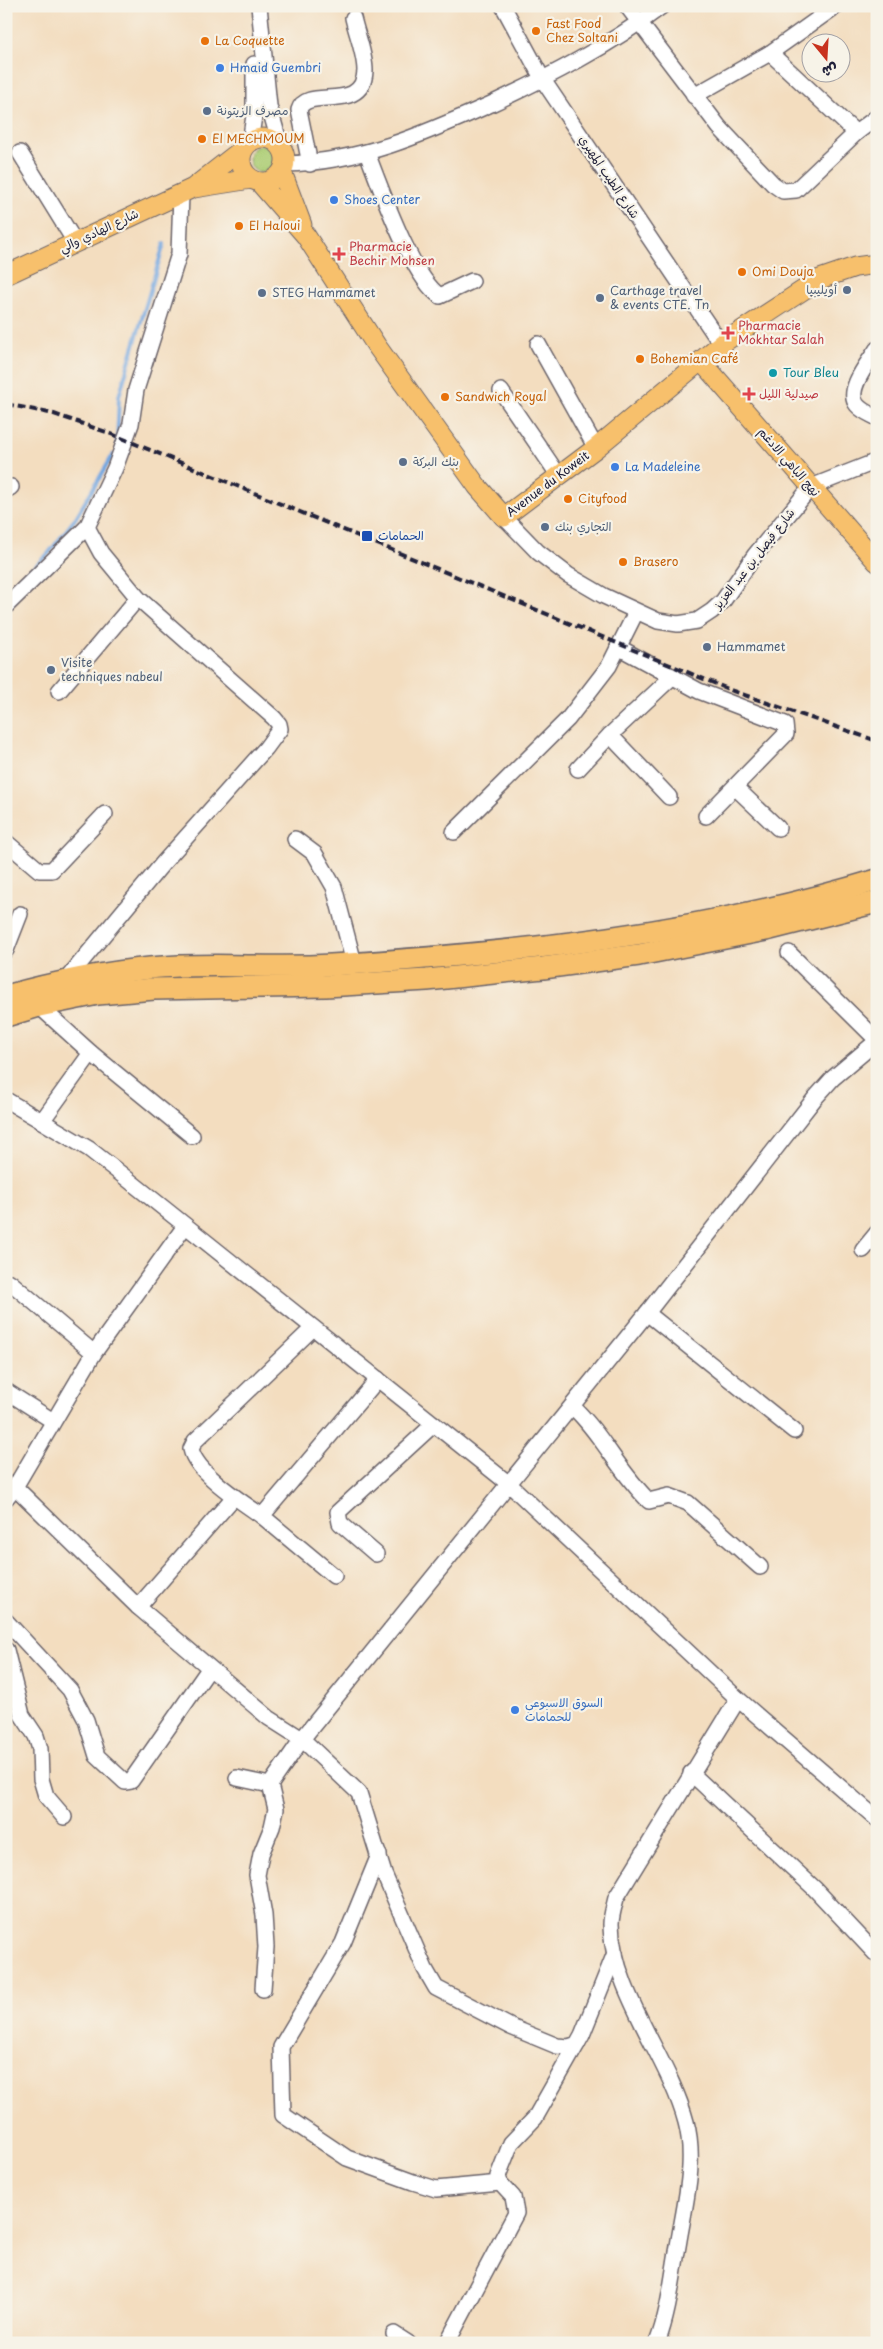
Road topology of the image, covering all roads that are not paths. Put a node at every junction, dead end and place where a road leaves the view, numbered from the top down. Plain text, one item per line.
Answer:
1 (249, 6) edge
2 (259, 6) edge
3 (266, 6) edge
4 (503, 6) edge
5 (627, 6) edge
6 (662, 6) edge
7 (836, 6) edge
8 (353, 18) dead end
9 (640, 23) junction
10 (770, 53) junction
11 (263, 57) junction
12 (544, 80) junction
13 (694, 96) junction
14 (877, 117) edge
15 (856, 133) junction
16 (247, 145) junction
17 (20, 153) dead end
18 (367, 153) junction
19 (283, 161) junction
20 (310, 164) junction
21 (255, 181) junction
22 (187, 191) junction
23 (306, 236) junction
24 (75, 242) junction
25 (877, 264) edge
26 (6, 275) edge
27 (472, 281) dead end
28 (538, 344) dead end
29 (721, 344) junction
30 (877, 349) edge
31 (702, 362) junction
32 (501, 391) dead end
33 (877, 418) edge
34 (596, 448) junction
35 (877, 460) edge
36 (559, 476) junction
37 (811, 487) junction
38 (504, 517) junction
39 (87, 527) junction
40 (877, 562) edge
41 (138, 598) junction
42 (6, 606) edge
43 (636, 612) junction
44 (618, 647) junction
45 (673, 676) junction
46 (59, 691) dead end
47 (610, 735) junction
48 (578, 769) dead end
49 (736, 788) junction
50 (669, 796) dead end
51 (105, 814) dead end
52 (706, 816) dead end
53 (778, 828) dead end
54 (454, 832) dead end
55 (295, 840) dead end
56 (6, 842) edge
57 (877, 880) edge
58 (877, 902) edge
59 (20, 914) dead end
60 (6, 950) edge
61 (790, 953) dead end
62 (354, 963) junction
63 (66, 980) junction
64 (7, 999) edge
65 (39, 1006) junction
66 (877, 1041) edge
67 (91, 1053) junction
68 (6, 1100) edge
69 (42, 1121) junction
70 (192, 1136) dead end
71 (185, 1226) junction
72 (877, 1233) edge
73 (863, 1250) dead end
74 (7, 1282) edge
75 (647, 1313) junction
76 (313, 1328) junction
77 (94, 1353) junction
78 (378, 1379) junction
79 (6, 1390) edge
80 (572, 1406) junction
81 (53, 1422) junction
82 (434, 1424) junction
83 (794, 1431) dead end
84 (509, 1484) junction
85 (10, 1493) edge
86 (234, 1497) junction
87 (262, 1516) junction
88 (376, 1554) dead end
89 (760, 1567) dead end
90 (334, 1576) dead end
91 (138, 1607) junction
92 (6, 1622) edge
93 (6, 1650) edge
94 (209, 1669) junction
95 (738, 1699) junction
96 (302, 1739) junction
97 (691, 1773) junction
98 (237, 1778) dead end
99 (270, 1785) junction
100 (64, 1817) dead end
101 (877, 1819) edge
102 (379, 1855) junction
103 (615, 1953) junction
104 (877, 1955) edge
105 (263, 1989) dead end
106 (577, 2044) junction
107 (500, 2183) junction
108 (394, 2334) dead end
109 (408, 2343) edge
110 (447, 2343) edge
111 (657, 2343) edge

1 - 16 street
2 - 11 street
3 - 11 street
4 - 12 street, شارع الطيب المهيري
5 - 9 street
6 - 9 street
7 - 10 street
8 - 20 street
9 - 12 street
9 - 13 street
10 - 13 street
10 - 15 street
11 - 19 street
12 - 18 street
12 - 29 street, شارع الطيب المهيري
13 - 15 street
14 - 15 street
16 - 19 main road
16 - 21 main road
16 - 22 main road
17 - 24 street
18 - 20 street
18 - 27 street
19 - 20 street
19 - 21 main road
19 - 23 main road
21 - 22 main road
21 - 23 main road
22 - 24 main road, شارع الهادي والي
22 - 39 street
23 - 38 main road, Avenue du Koweit
24 - 26 main road, شارع الهادي والي
25 - 29 main road, Avenue du Koweit
28 - 34 street
29 - 31 main road, Avenue du Koweit
30 - 33 street
31 - 34 main road, Avenue du Koweit
31 - 37 main road, نهج الباهي الادغم
32 - 36 street
34 - 36 main road, Avenue du Koweit
35 - 37 street, شارع فيصل بن عبد العزيز
36 - 38 main road, Avenue du Koweit
37 - 40 main road, نهج الباهي الادغم
37 - 43 street, شارع فيصل بن عبد العزيز
38 - 43 street, شارع فيصل بن عبد العزيز
39 - 41 street
39 - 42 street
41 - 46 street
41 - 63 street
43 - 44 street
44 - 45 street
44 - 54 street
45 - 47 street
45 - 49 street
47 - 48 street
47 - 50 street
49 - 52 street
49 - 53 street
51 - 56 street
55 - 62 street
57 - 62 highway
58 - 65 highway
59 - 60 street
61 - 66 street
62 - 63 highway
63 - 64 highway
64 - 65 highway
65 - 67 street
66 - 75 street
67 - 69 street
67 - 70 street
68 - 69 street
69 - 71 street
71 - 76 street
71 - 77 street
72 - 73 street
74 - 77 street
75 - 80 street
75 - 83 street
76 - 78 street
76 - 86 street
77 - 81 street
78 - 82 street
78 - 87 street
79 - 81 street
80 - 84 street
80 - 89 street
81 - 85 street
82 - 84 street
82 - 88 street
84 - 95 street
84 - 96 street
85 - 91 street
86 - 87 street
86 - 91 street
87 - 90 street
91 - 94 street
92 - 94 street
93 - 100 street
94 - 96 street
95 - 97 street
95 - 101 street
96 - 99 street
96 - 102 street
97 - 103 street
97 - 104 street
98 - 99 street
99 - 105 street
102 - 106 street
102 - 107 street
103 - 106 street
103 - 111 street
106 - 107 street
107 - 110 street
108 - 109 street

